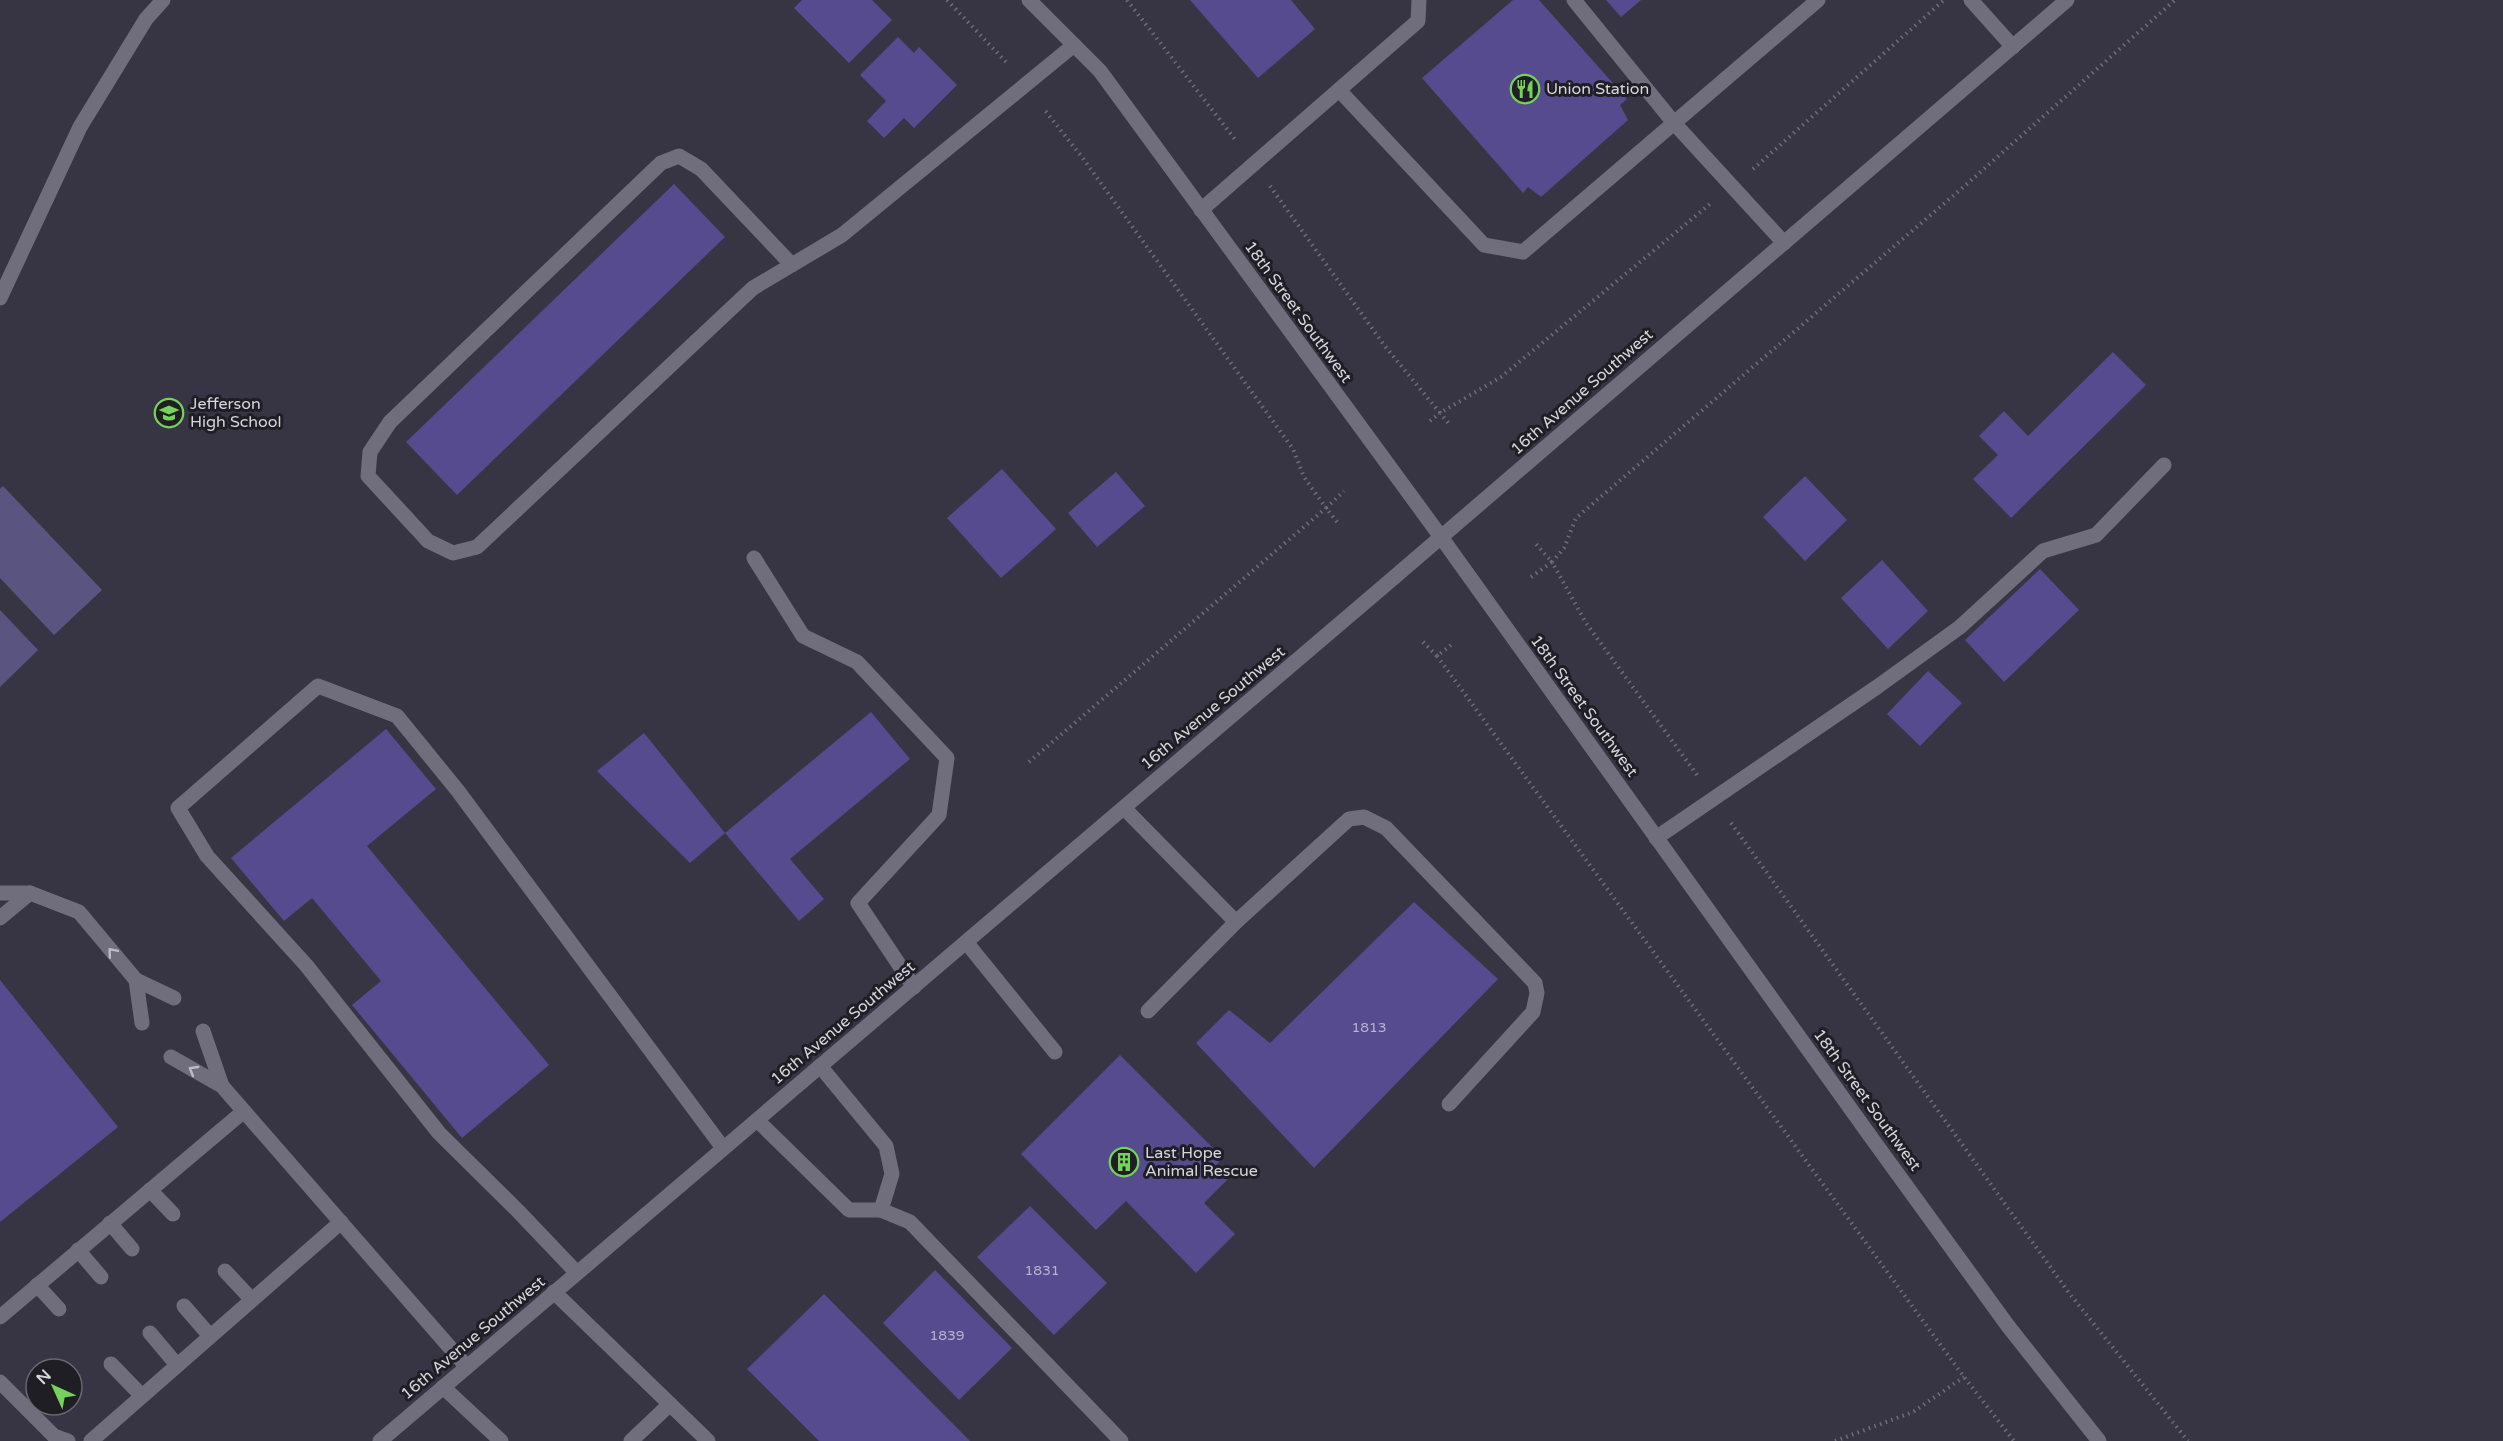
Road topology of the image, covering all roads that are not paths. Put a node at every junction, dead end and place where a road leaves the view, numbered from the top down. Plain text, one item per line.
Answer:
1 (163, 0) edge
2 (1029, 0) edge
3 (1419, 0) edge
4 (1574, 0) edge
5 (1818, 0) edge
6 (1971, 0) edge
7 (2067, 0) edge
8 (1074, 45) junction
9 (2013, 46) junction
10 (1340, 90) junction
11 (1674, 123) junction
12 (1201, 210) junction
13 (1784, 243) junction
14 (792, 266) junction
15 (0, 298) edge
16 (2164, 465) dead end
17 (1441, 537) junction
18 (754, 558) dead end
19 (1124, 808) junction
20 (1656, 838) junction
21 (0, 892) edge
22 (30, 892) junction
23 (0, 918) edge
24 (1236, 922) junction
25 (966, 942) junction
26 (136, 981) junction
27 (914, 987) junction
28 (174, 998) dead end
29 (1148, 1011) dead end
30 (142, 1023) dead end
31 (203, 1031) dead end
32 (1055, 1052) dead end
33 (171, 1058) dead end
34 (820, 1066) junction
35 (222, 1086) junction
36 (1449, 1104) dead end
37 (244, 1111) junction
38 (758, 1120) junction
39 (723, 1148) junction
40 (150, 1190) junction
41 (881, 1210) junction
42 (173, 1214) dead end
43 (340, 1222) junction
44 (110, 1223) junction
45 (132, 1249) dead end
46 (78, 1250) junction
47 (225, 1270) dead end
48 (577, 1274) junction
49 (101, 1276) dead end
50 (37, 1285) junction
51 (554, 1292) junction
52 (252, 1300) junction
53 (184, 1306) dead end
54 (59, 1309) dead end
55 (0, 1317) edge
56 (150, 1333) dead end
57 (210, 1336) junction
58 (111, 1364) dead end
59 (177, 1365) junction
60 (467, 1367) junction
61 (0, 1382) edge
62 (443, 1387) junction
63 (142, 1396) junction
64 (670, 1404) junction
65 (68, 1441) edge
66 (91, 1441) edge
67 (380, 1441) edge
68 (501, 1441) edge
69 (632, 1441) edge
70 (708, 1441) edge
71 (1120, 1441) edge
72 (2098, 1441) edge

1 - 15 main road
2 - 8 main road, 18th Street Southwest
3 - 10 main road
4 - 11 main road
5 - 11 main road
6 - 9 main road
7 - 9 main road, 16th Avenue Southwest
8 - 12 main road, 18th Street Southwest
8 - 14 main road
9 - 13 main road, 16th Avenue Southwest
10 - 11 main road
10 - 12 main road
11 - 13 main road
12 - 17 main road, 18th Street Southwest
13 - 17 main road, 16th Avenue Southwest
14 - 14 main road
16 - 20 main road
17 - 19 main road, 16th Avenue Southwest
17 - 20 main road, 18th Street Southwest
18 - 27 main road
19 - 24 main road
19 - 25 main road, 16th Avenue Southwest
20 - 72 main road, 18th Street Southwest
21 - 22 main road
22 - 23 main road
26 -> 22 main road
24 - 29 main road
24 - 36 main road
25 - 27 main road, 16th Avenue Southwest
25 - 32 main road
26 - 28 main road
26 - 30 main road
27 - 34 main road, 16th Avenue Southwest
31 - 35 main road
35 -> 33 main road
34 - 38 main road, 16th Avenue Southwest
34 - 41 main road
35 - 37 main road
37 - 40 main road
37 - 43 main road
38 - 39 main road, 16th Avenue Southwest
38 - 41 main road
39 - 48 main road, 16th Avenue Southwest
39 - 48 main road
40 - 42 main road
40 - 44 main road
41 - 71 main road
43 - 52 main road
43 - 60 main road
44 - 45 main road
44 - 46 main road
46 - 49 main road
46 - 50 main road
47 - 52 main road
48 - 51 main road, 16th Avenue Southwest
50 - 54 main road
50 - 55 main road
51 - 60 main road, 16th Avenue Southwest
51 - 64 main road
52 - 57 main road
53 - 57 main road
56 - 59 main road
57 - 59 main road
58 - 63 main road
59 - 63 main road
60 - 62 main road, 16th Avenue Southwest
61 - 65 main road
62 - 67 main road, 16th Avenue Southwest
62 - 68 main road
63 - 66 main road
64 - 69 main road
64 - 70 main road

